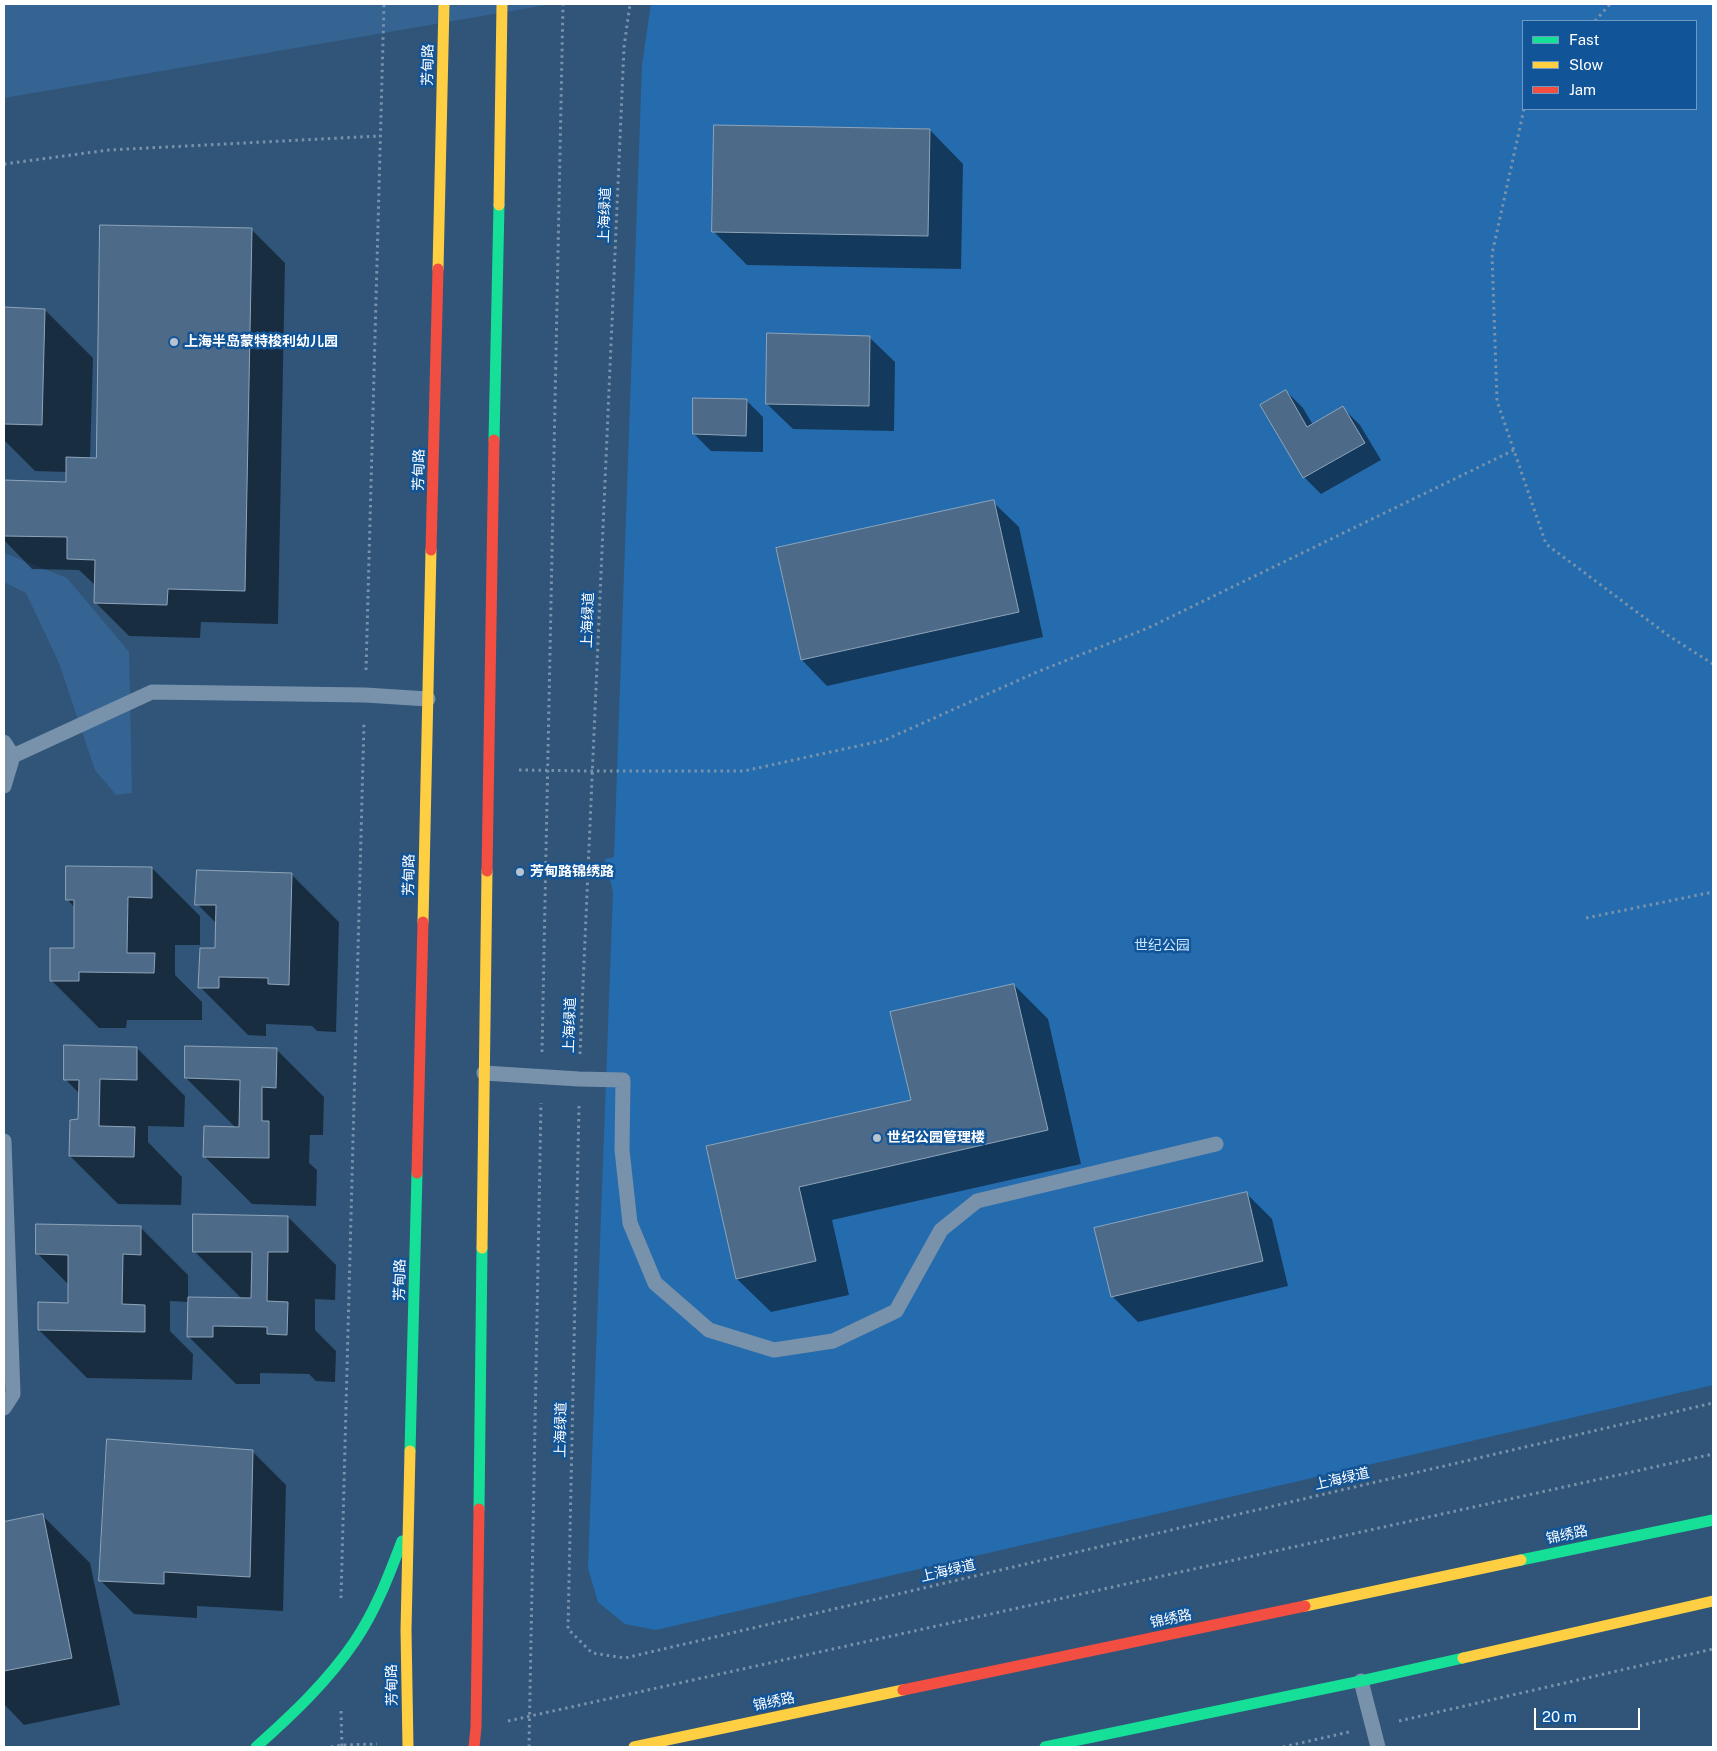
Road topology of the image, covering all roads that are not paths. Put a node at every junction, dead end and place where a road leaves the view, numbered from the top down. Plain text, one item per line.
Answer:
1 (444, 4) edge
2 (502, 4) edge
3 (428, 699) junction
4 (4, 742) edge
5 (13, 756) junction
6 (4, 786) edge
7 (484, 1073) junction
8 (4, 1141) edge
9 (1216, 1144) dead end
10 (4, 1408) edge
11 (1713, 1520) edge
12 (409, 1524) junction
13 (1713, 1601) edge
14 (1361, 1681) junction
15 (408, 1746) edge
16 (256, 1747) edge
17 (474, 1747) edge
18 (634, 1747) edge
19 (1045, 1747) edge
20 (1378, 1747) edge

1 - 3 main road, 芳甸路
2 - 7 main road
3 - 5 lane
3 - 12 main road, 芳甸路
4 - 5 lane
5 - 6 lane
7 - 9 lane
7 - 17 main road
8 - 10 lane
11 - 18 main road, 锦绣路
12 - 15 main road, 芳甸路
12 - 16 main road
13 - 14 main road
14 - 19 main road
14 - 20 lane

